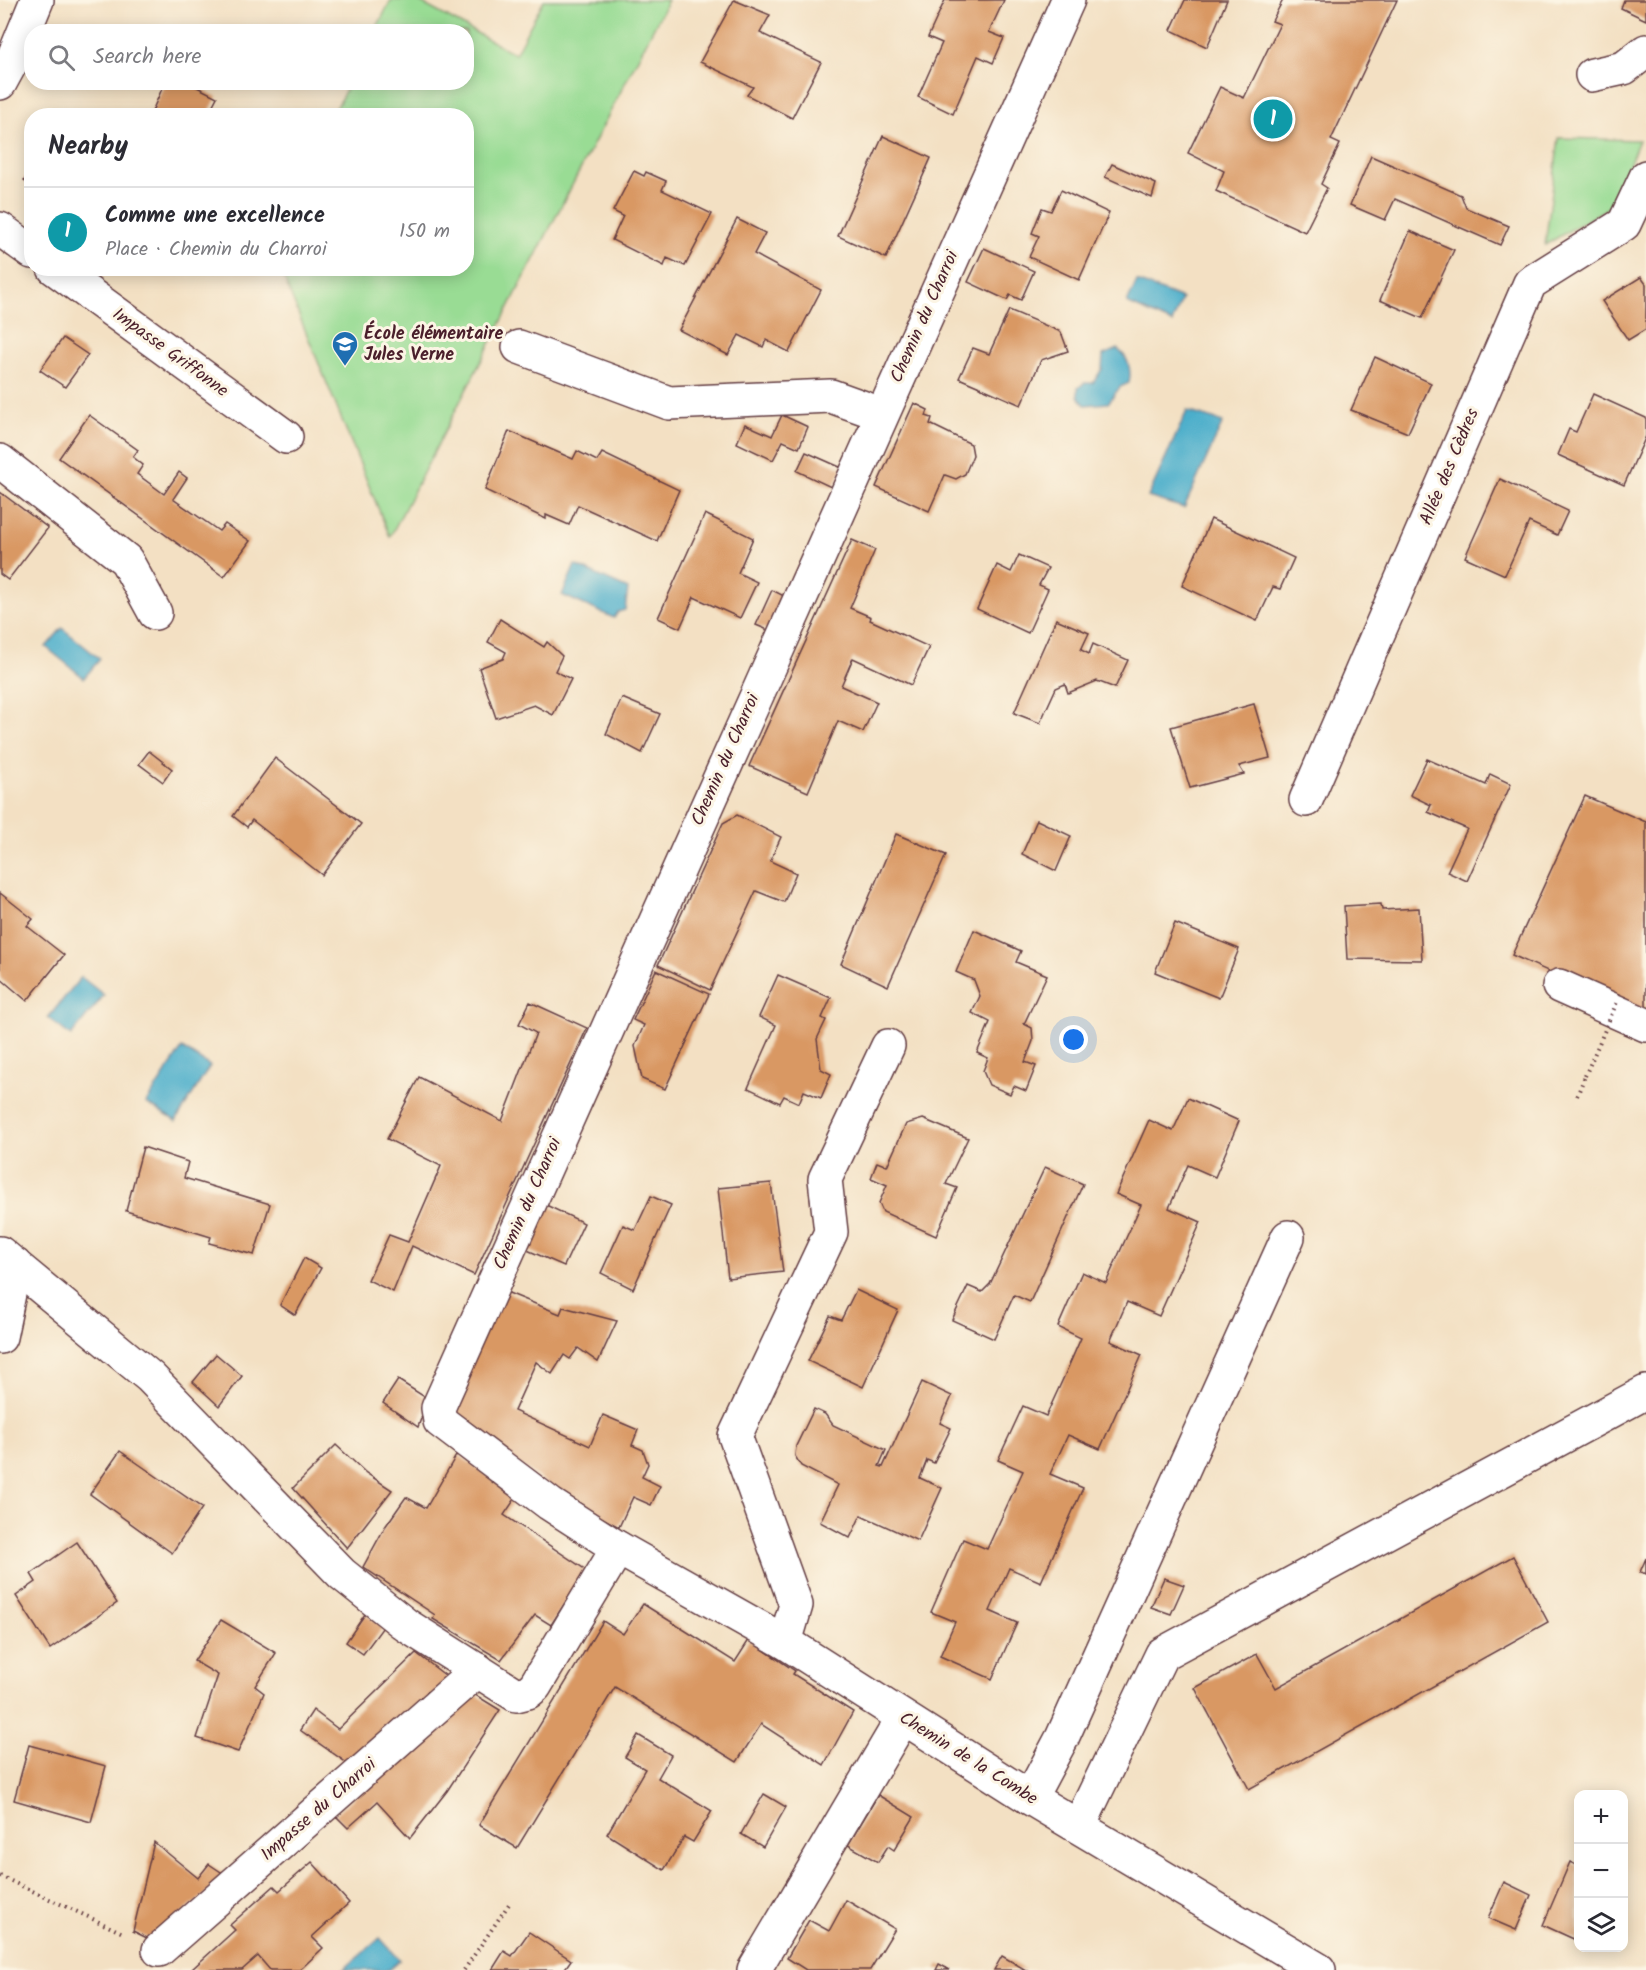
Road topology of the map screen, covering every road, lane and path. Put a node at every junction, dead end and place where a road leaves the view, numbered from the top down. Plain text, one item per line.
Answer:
1 (37, 0) edge
2 (1068, 0) edge
3 (27, 24) edge
4 (24, 32) edge
5 (1646, 51) edge
6 (1592, 75) dead end
7 (0, 83) edge
8 (1646, 177) edge
9 (0, 229) edge
10 (24, 246) edge
11 (65, 276) edge
12 (519, 347) dead end
13 (881, 414) junction
14 (286, 437) dead end
15 (0, 461) edge
16 (155, 613) dead end
17 (1306, 800) dead end
18 (1559, 986) dead end
19 (1617, 1002) dead end
20 (1646, 1025) edge
21 (888, 1046) dead end
22 (1577, 1096) dead end
23 (1288, 1237) dead end
24 (8, 1259) edge
25 (0, 1337) edge
26 (1646, 1392) edge
27 (618, 1548) junction
28 (785, 1642) junction
29 (478, 1670) junction
30 (903, 1718) junction
31 (1030, 1798) junction
32 (1078, 1826) junction
33 (0, 1876) edge
34 (509, 1904) dead end
35 (159, 1950) joint
36 (464, 1970) edge
37 (754, 1970) edge
38 (1318, 1970) edge

1 - 3 street
2 - 13 street, Chemin du Charroi
4 - 7 street
5 - 6 street
8 - 17 street, Allée des Cèdres
9 - 10 street
11 - 14 street, Impasse Griffonne
12 - 13 street
13 - 27 street, Chemin du Charroi
15 - 16 street
18 - 20 street
19 - 22 path, bridge
21 - 28 street
23 - 31 street
24 - 25 street
24 - 29 street
26 - 32 street
27 - 28 street, Chemin de la Combe
27 - 29 street
28 - 30 street, Chemin de la Combe
29 - 35 street, Impasse du Charroi
30 - 31 street, Chemin de la Combe
30 - 37 street
31 - 32 street, Chemin de la Combe
32 - 38 street, Chemin de la Combe
33 - 35 path
34 - 36 path

